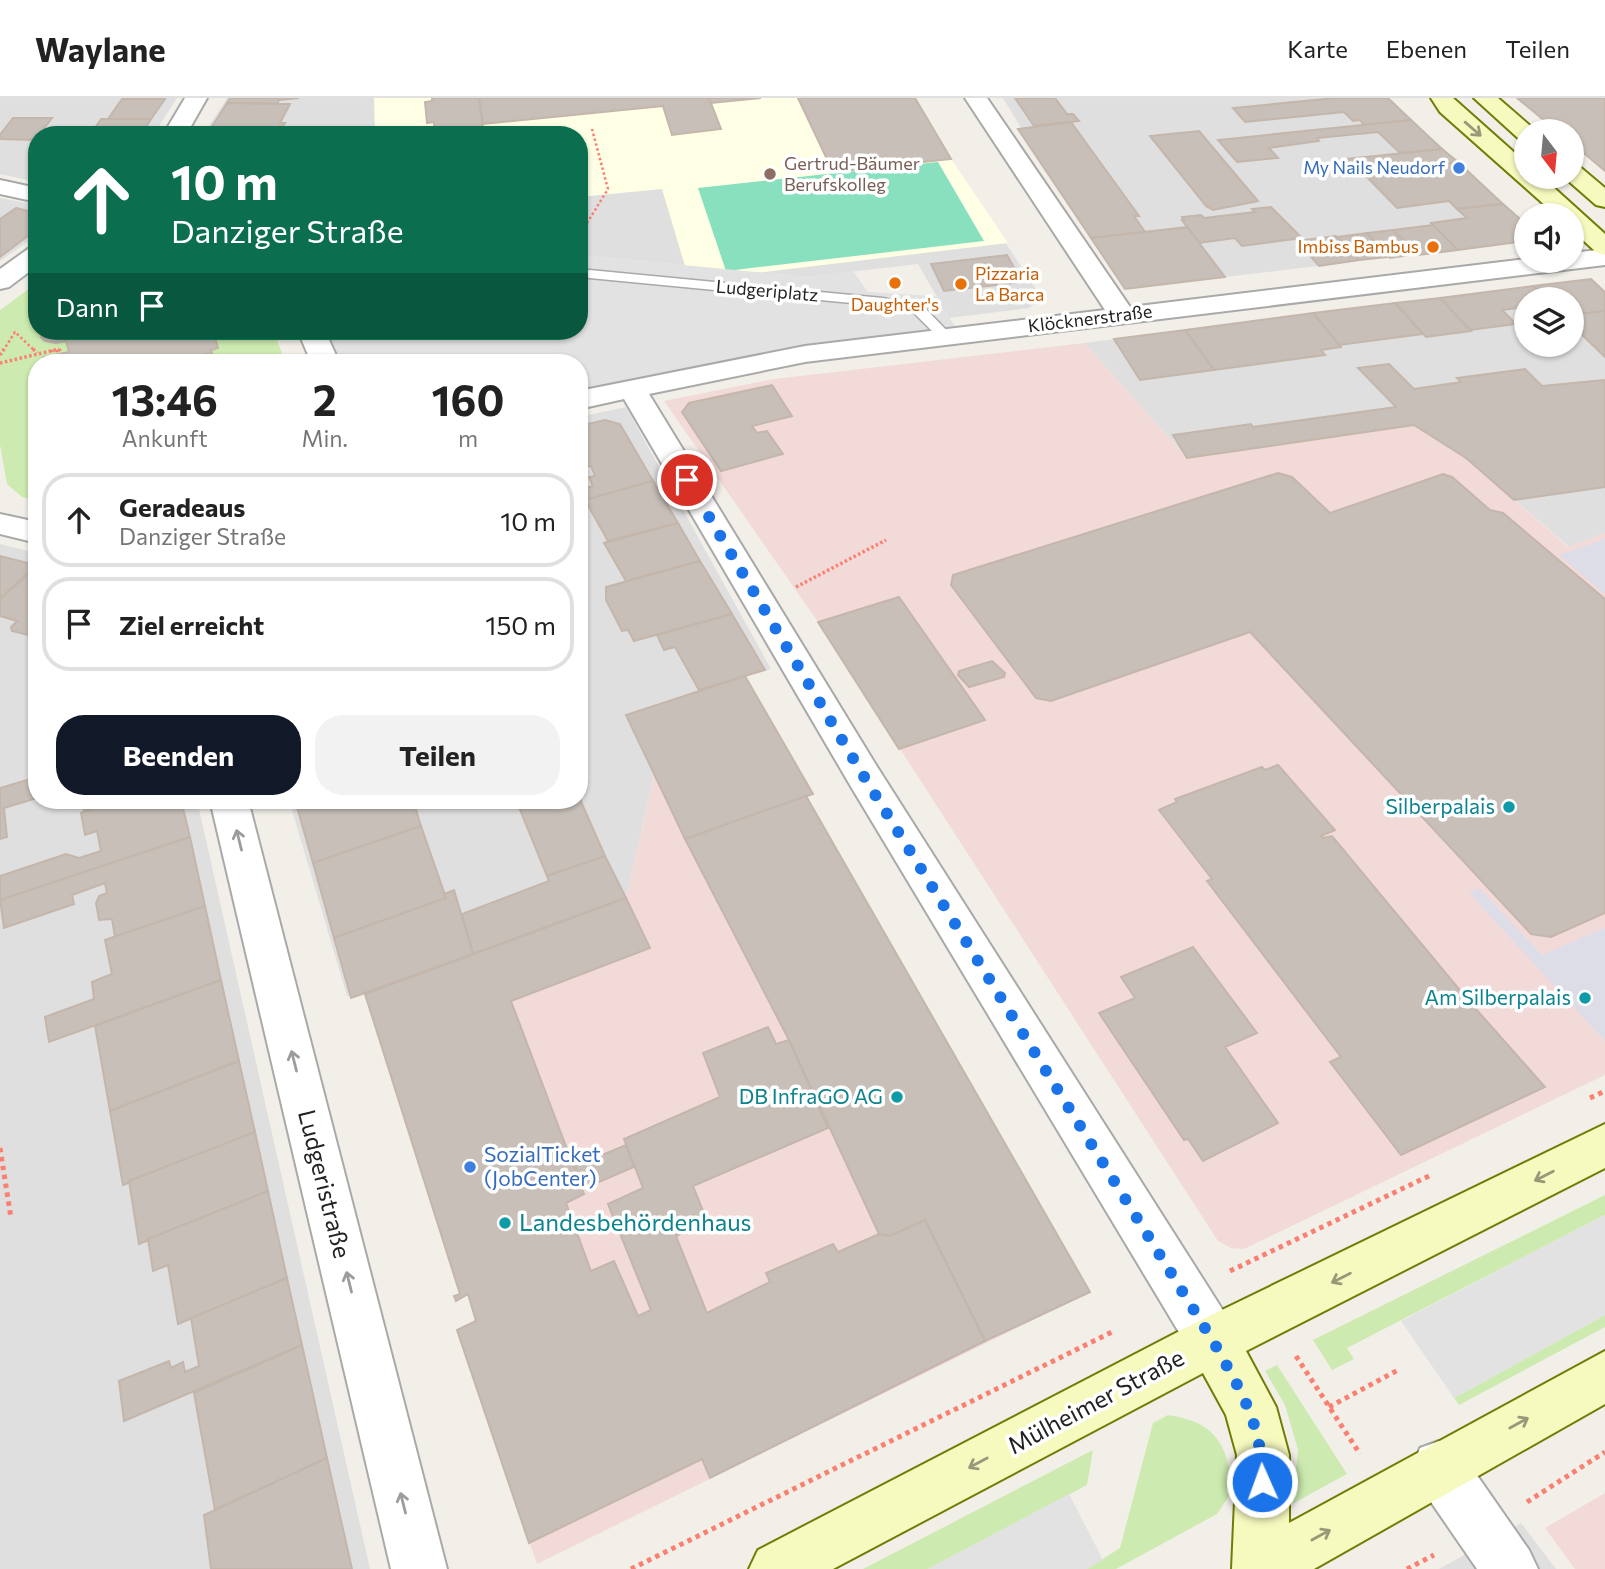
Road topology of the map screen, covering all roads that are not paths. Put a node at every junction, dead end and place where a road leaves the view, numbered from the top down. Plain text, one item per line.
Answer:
1 (196, 98) edge
2 (976, 98) edge
3 (1485, 98) edge
4 (1442, 101) edge
5 (1514, 123) edge
6 (179, 126) edge
7 (1514, 165) edge
8 (1584, 182) edge
9 (0, 187) edge
10 (1541, 189) edge
11 (28, 193) edge
12 (1605, 200) edge
13 (1605, 247) edge
14 (1605, 257) edge
15 (28, 261) edge
16 (588, 274) edge
17 (0, 281) edge
18 (1122, 316) junction
19 (944, 335) junction
20 (632, 389) junction
21 (588, 398) edge
22 (0, 524) edge
23 (28, 531) edge
24 (231, 809) edge
25 (1605, 1145) edge
26 (1213, 1341) junction
27 (1605, 1376) edge
28 (1439, 1467) junction
29 (419, 1569) edge
30 (777, 1569) edge
31 (1261, 1569) edge
32 (1510, 1569) edge

1 - 6 street
2 - 18 street
3 - 5 main road
4 -> 7 main road
8 - 12 main road
9 - 11 street
10 - 13 main road
14 - 18 street, Klöcknerstraße
15 - 17 street
16 - 19 lane, Ludgeriplatz
18 - 19 street, Klöcknerstraße
19 - 20 street, Klöcknerstraße
20 - 21 street, Klöcknerstraße
20 - 26 street
22 - 23 street
29 -> 24 street, Ludgeristraße
25 -> 26 main road, Mülheimer Straße
26 -> 30 main road, Mülheimer Straße
26 - 31 main road
28 -> 27 main road
31 -> 28 main road
28 - 32 street

